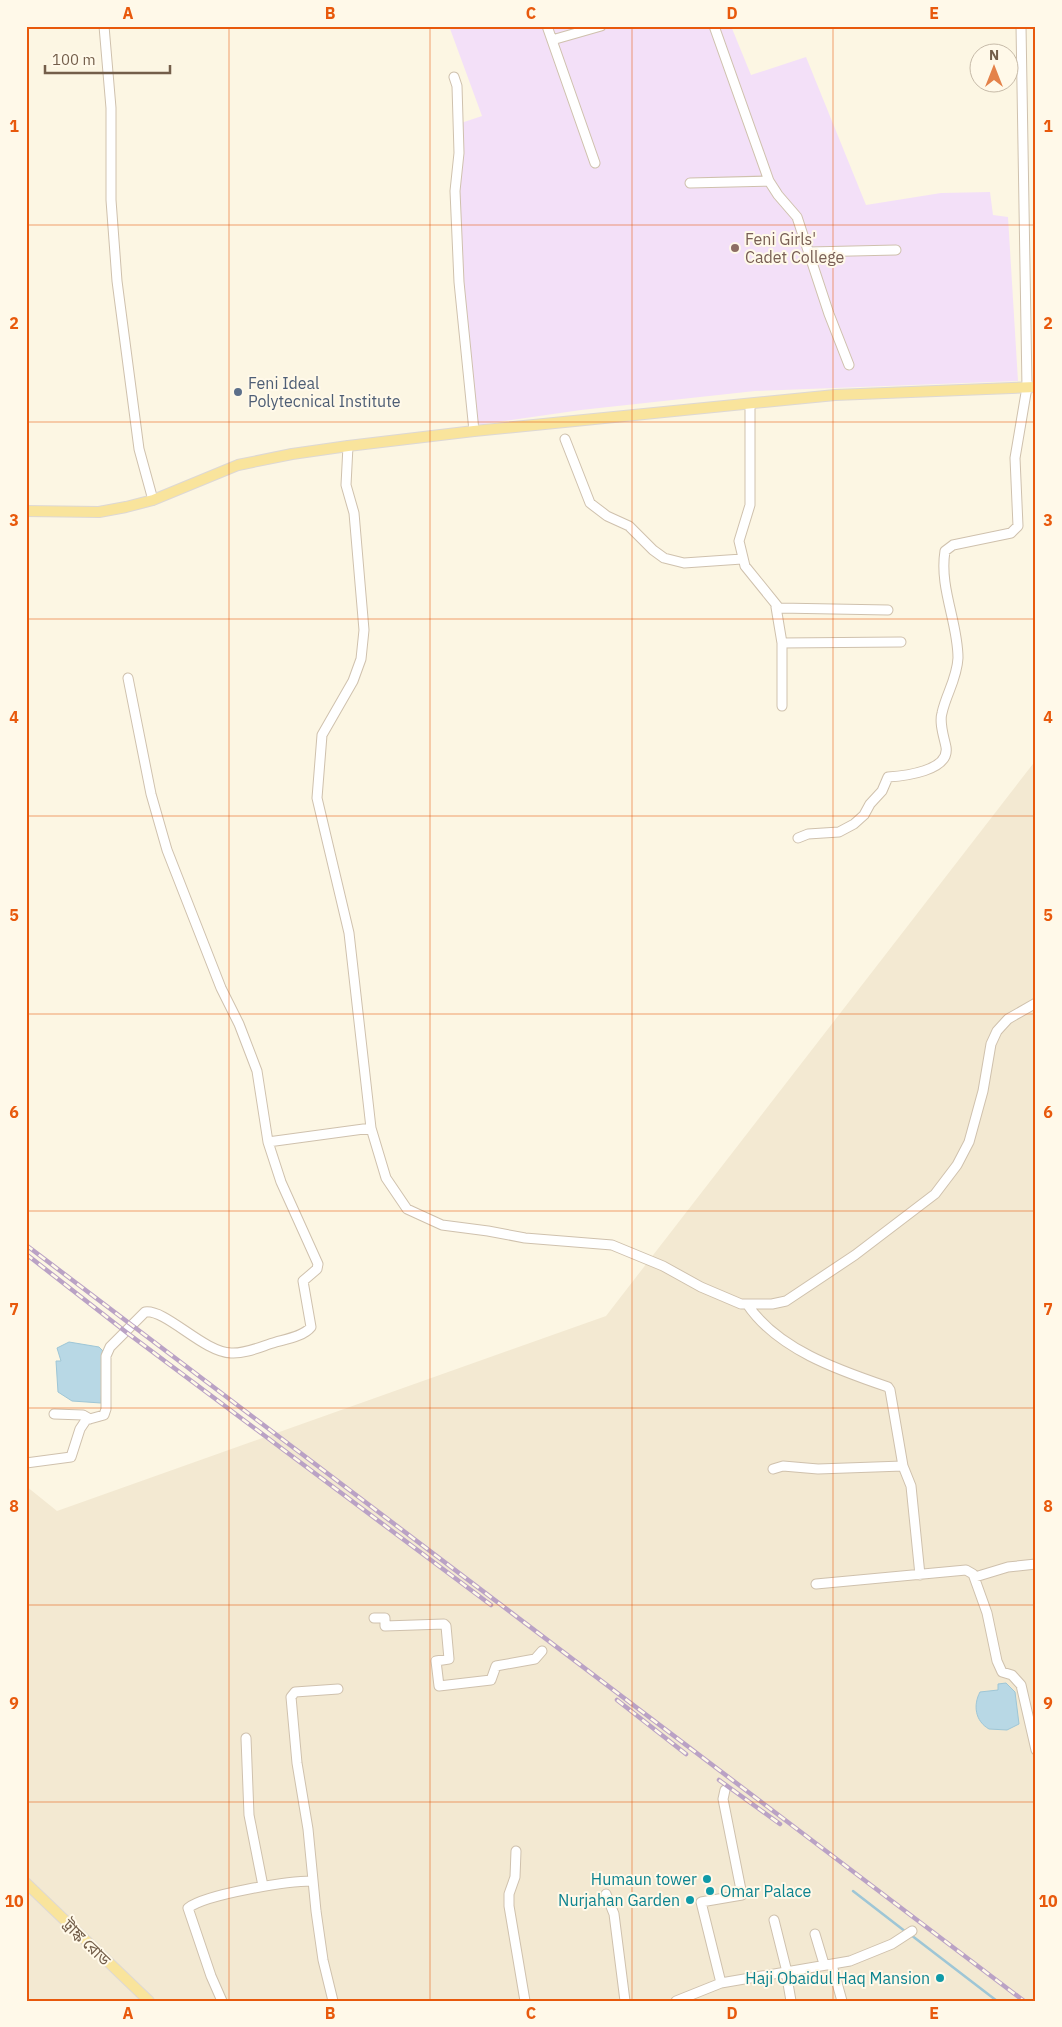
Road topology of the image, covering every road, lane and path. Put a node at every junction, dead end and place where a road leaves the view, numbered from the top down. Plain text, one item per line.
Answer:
1 (104, 26) edge
2 (547, 26) edge
3 (601, 26) edge
4 (714, 26) edge
5 (1020, 26) edge
6 (552, 40) junction
7 (454, 77) dead end
8 (595, 163) dead end
9 (769, 180) junction
10 (690, 183) dead end
11 (896, 250) dead end
12 (809, 252) junction
13 (849, 365) dead end
14 (1031, 387) edge
15 (750, 404) junction
16 (474, 431) junction
17 (565, 439) dead end
18 (348, 446) junction
19 (152, 500) junction
20 (26, 511) edge
21 (742, 559) junction
22 (776, 607) junction
23 (888, 610) dead end
24 (901, 642) dead end
25 (782, 643) junction
26 (128, 678) dead end
27 (782, 706) dead end
28 (798, 838) dead end
29 (1036, 1003) edge
30 (371, 1128) junction
31 (268, 1142) junction
32 (747, 1304) junction
33 (54, 1414) dead end
34 (90, 1419) junction
35 (26, 1463) edge
36 (903, 1466) junction
37 (773, 1469) dead end
38 (1036, 1564) edge
39 (920, 1576) junction
40 (975, 1577) junction
41 (816, 1584) dead end
42 (374, 1618) dead end
43 (542, 1650) dead end
44 (338, 1689) dead end
45 (246, 1738) dead end
46 (1036, 1750) edge
47 (724, 1790) dead end
48 (516, 1851) dead end
49 (312, 1881) junction
50 (26, 1883) edge
51 (263, 1886) junction
52 (606, 1894) dead end
53 (774, 1920) dead end
54 (912, 1931) dead end
55 (815, 1934) dead end
56 (832, 1965) junction
57 (787, 1972) junction
58 (721, 1983) junction
59 (148, 2001) edge
60 (222, 2001) edge
61 (333, 2001) edge
62 (525, 2001) edge
63 (625, 2001) edge
64 (676, 2001) edge
65 (791, 2001) edge
66 (842, 2001) edge

1 - 19 street
2 - 6 street
3 - 6 street
4 - 9 street
5 - 14 street
6 - 8 street
7 - 16 street
9 - 10 street
9 - 12 street
11 - 12 street
12 - 13 street
14 - 15 main road
14 - 28 street
15 - 16 main road
15 - 21 street
16 - 18 main road
17 - 21 street
18 - 19 main road
18 - 30 street
19 - 20 main road
21 - 22 street
22 - 23 street
22 - 25 street
24 - 25 street
25 - 27 street
26 - 31 street
29 - 32 street
30 - 31 street
30 - 32 street
31 - 34 street
32 - 36 street
33 - 34 street
34 - 35 street
36 - 37 street
36 - 39 street
38 - 40 street
39 - 40 street
39 - 41 street
40 - 46 street
42 - 43 street
44 - 49 street
45 - 51 street
47 - 58 street
48 - 62 street
49 - 51 street
49 - 61 street
50 - 59 main road, ট্রাঙ্ক রোড
51 - 60 street
52 - 63 street
53 - 57 street
54 - 56 street
55 - 56 street
56 - 57 street
56 - 66 street
57 - 58 street
57 - 65 street
58 - 64 street

